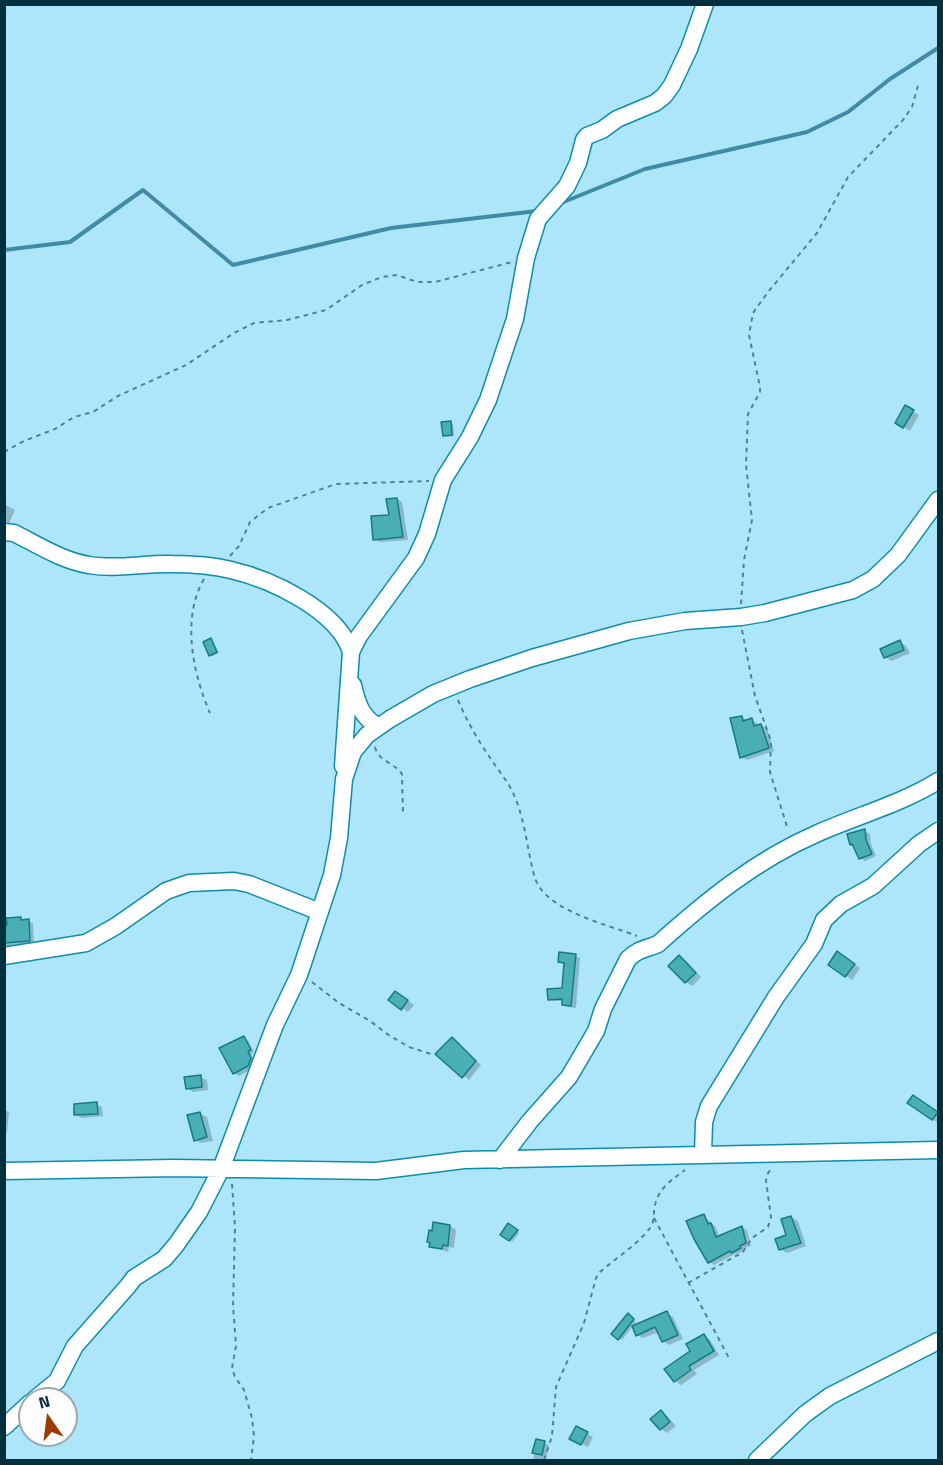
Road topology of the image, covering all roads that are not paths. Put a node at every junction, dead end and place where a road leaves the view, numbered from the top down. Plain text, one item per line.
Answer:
1 (705, 4) edge
2 (939, 500) edge
3 (4, 532) edge
4 (351, 652) junction
5 (350, 676) junction
6 (377, 726) junction
7 (344, 779) junction
8 (939, 781) edge
9 (939, 831) edge
10 (320, 912) junction
11 (4, 956) edge
12 (939, 1150) edge
13 (703, 1154) junction
14 (501, 1160) junction
15 (227, 1169) junction
16 (4, 1171) edge
17 (939, 1341) edge
18 (50, 1387) edge
19 (18, 1414) edge
20 (4, 1427) edge
21 (757, 1461) edge

1 - 4 street
2 - 6 street
3 - 4 street
4 - 5 street
5 - 6 street
5 - 7 street
6 - 7 street
7 - 10 street
8 - 14 street
9 - 13 street
10 - 11 street
10 - 15 street
12 - 13 street
13 - 14 street
14 - 15 street
15 - 16 street
15 - 18 street
17 - 21 street
19 - 20 street

